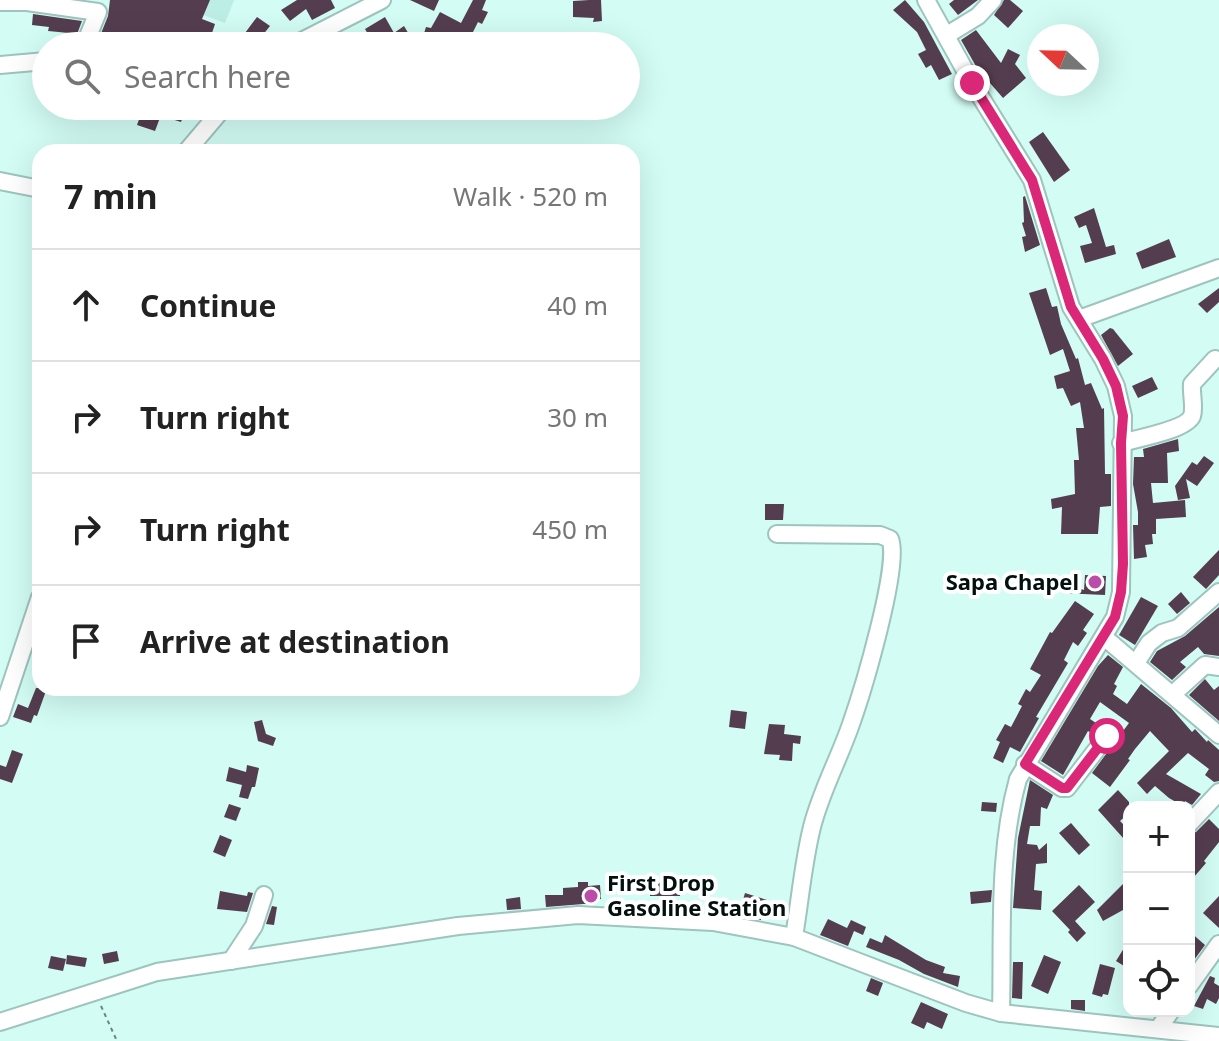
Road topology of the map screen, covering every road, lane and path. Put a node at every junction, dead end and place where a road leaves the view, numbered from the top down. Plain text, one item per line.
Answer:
1 (382, 0) edge
2 (927, 0) edge
3 (993, 0) edge
4 (0, 2) edge
5 (90, 32) edge
6 (319, 32) edge
7 (947, 35) junction
8 (32, 62) edge
9 (0, 65) edge
10 (213, 120) edge
11 (193, 144) edge
12 (0, 181) edge
13 (32, 187) edge
14 (1219, 268) edge
15 (1079, 319) junction
16 (1215, 359) dead end
17 (1121, 443) junction
18 (777, 534) dead end
19 (1219, 592) edge
20 (32, 621) edge
21 (1104, 637) junction
22 (1136, 663) junction
23 (1219, 667) edge
24 (1173, 694) junction
25 (0, 717) edge
26 (1219, 735) edge
27 (1107, 736) dead end
28 (1025, 764) junction
29 (1219, 792) edge
30 (1195, 818) edge
31 (264, 895) dead end
32 (794, 937) junction
33 (1219, 944) edge
34 (231, 961) junction
35 (1195, 978) edge
36 (96, 993) junction
37 (1001, 1013) junction
38 (1167, 1017) edge
39 (0, 1022) edge
40 (1158, 1029) junction
41 (1219, 1036) edge
42 (117, 1041) edge

1 - 6 street
2 - 7 street
3 - 7 street
4 - 5 street
7 - 15 street
8 - 9 street
10 - 11 street
12 - 13 street
14 - 15 street
15 - 17 street
16 - 17 street
17 - 21 street
18 - 32 street
19 - 22 street
20 - 25 street
21 - 22 street
21 - 28 street
22 - 24 street
23 - 24 street
24 - 26 street
27 - 28 street
28 - 37 street
29 - 30 street
31 - 34 street
32 - 34 street
32 - 37 street
33 - 35 street
34 - 36 street
36 - 39 street
36 - 42 path
37 - 40 street
38 - 40 street
40 - 41 street

